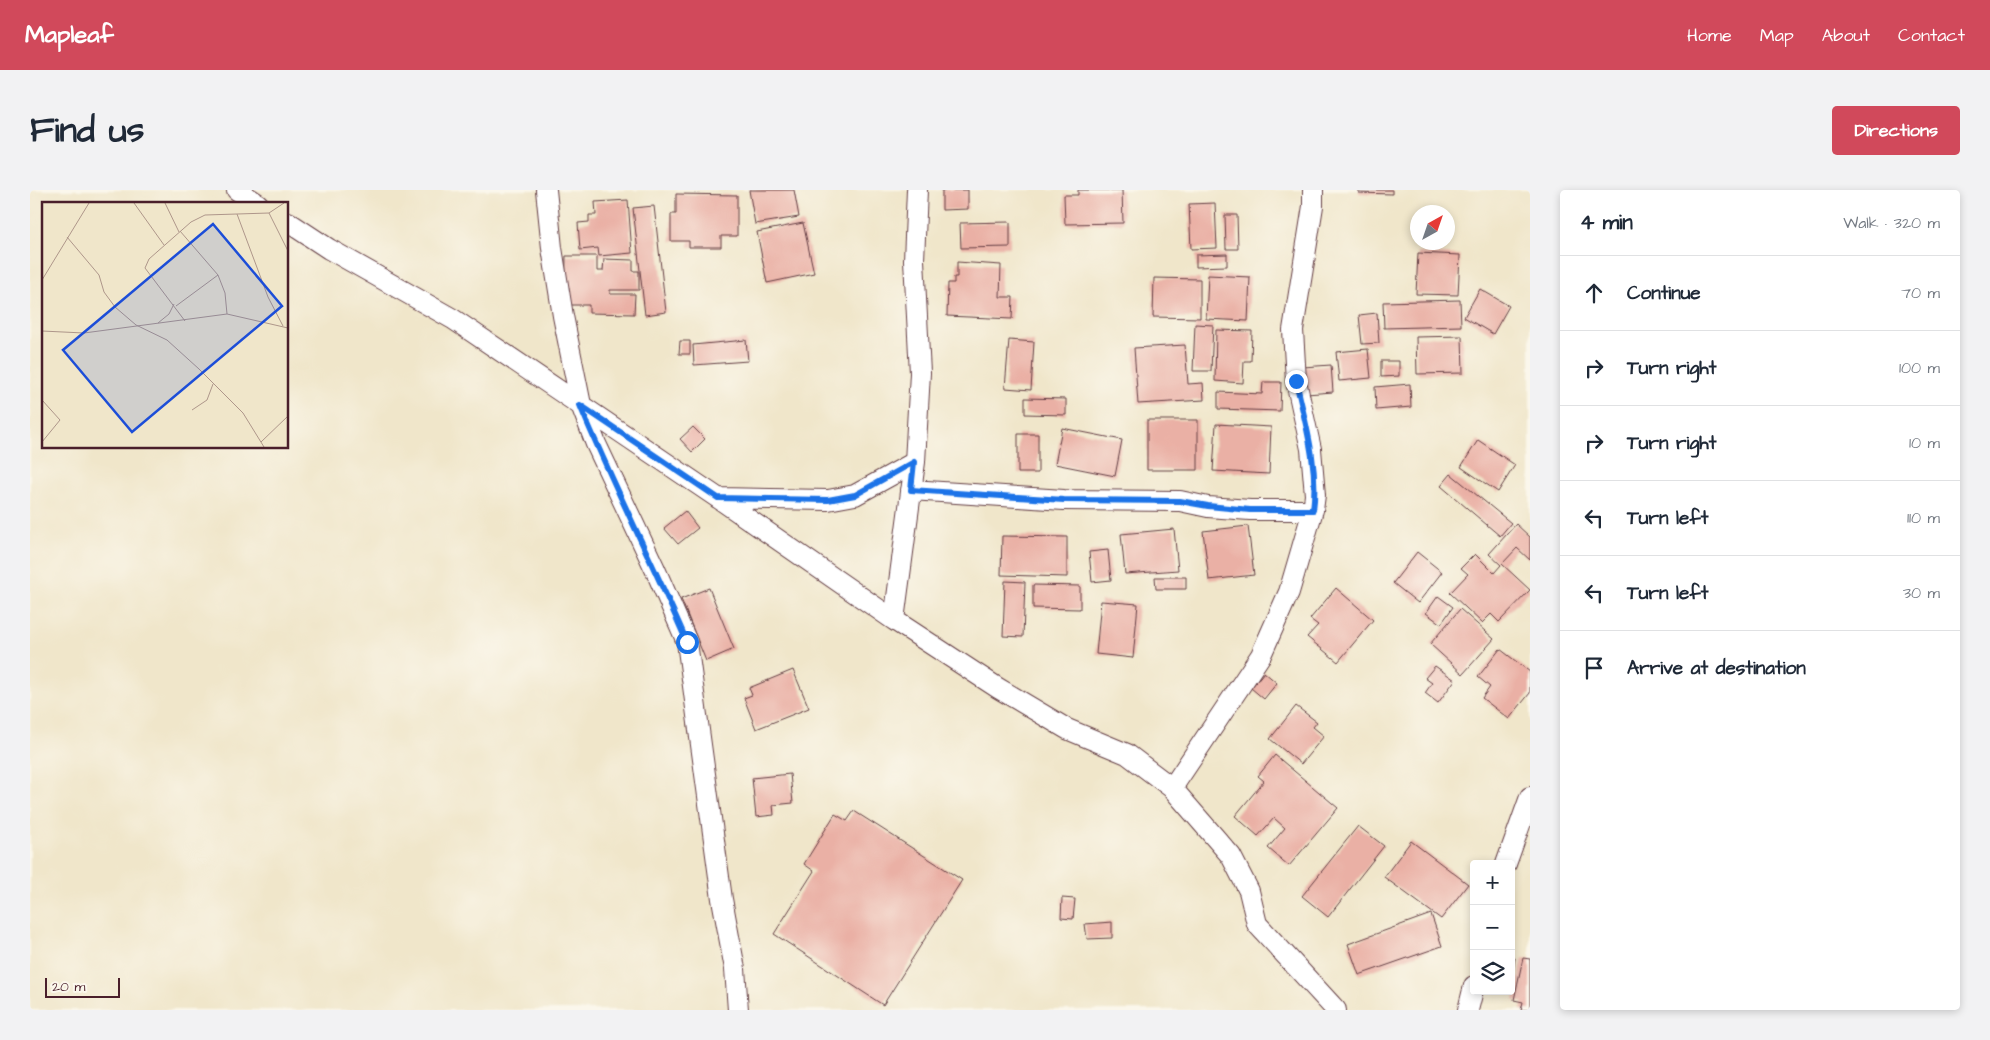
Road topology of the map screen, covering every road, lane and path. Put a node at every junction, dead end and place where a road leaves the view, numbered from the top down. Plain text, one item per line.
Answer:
1 (237, 190) edge
2 (546, 190) edge
3 (917, 190) edge
4 (1313, 190) edge
5 (255, 202) edge
6 (289, 223) edge
7 (580, 405) junction
8 (914, 462) junction
9 (911, 490) junction
10 (718, 498) junction
11 (1313, 510) junction
12 (894, 620) junction
13 (1172, 788) junction
14 (1530, 797) edge
15 (1507, 860) edge
16 (1472, 995) edge
17 (738, 1010) edge
18 (1336, 1010) edge
19 (1468, 1010) edge

1 - 5 street
2 - 7 street
3 - 8 street
4 - 11 street
6 - 7 street
7 - 10 street
7 - 17 street
8 - 9 street
8 - 10 street
9 - 11 street
9 - 12 street
10 - 12 street
11 - 13 street
12 - 13 street
13 - 18 street
14 - 15 street
16 - 19 street

